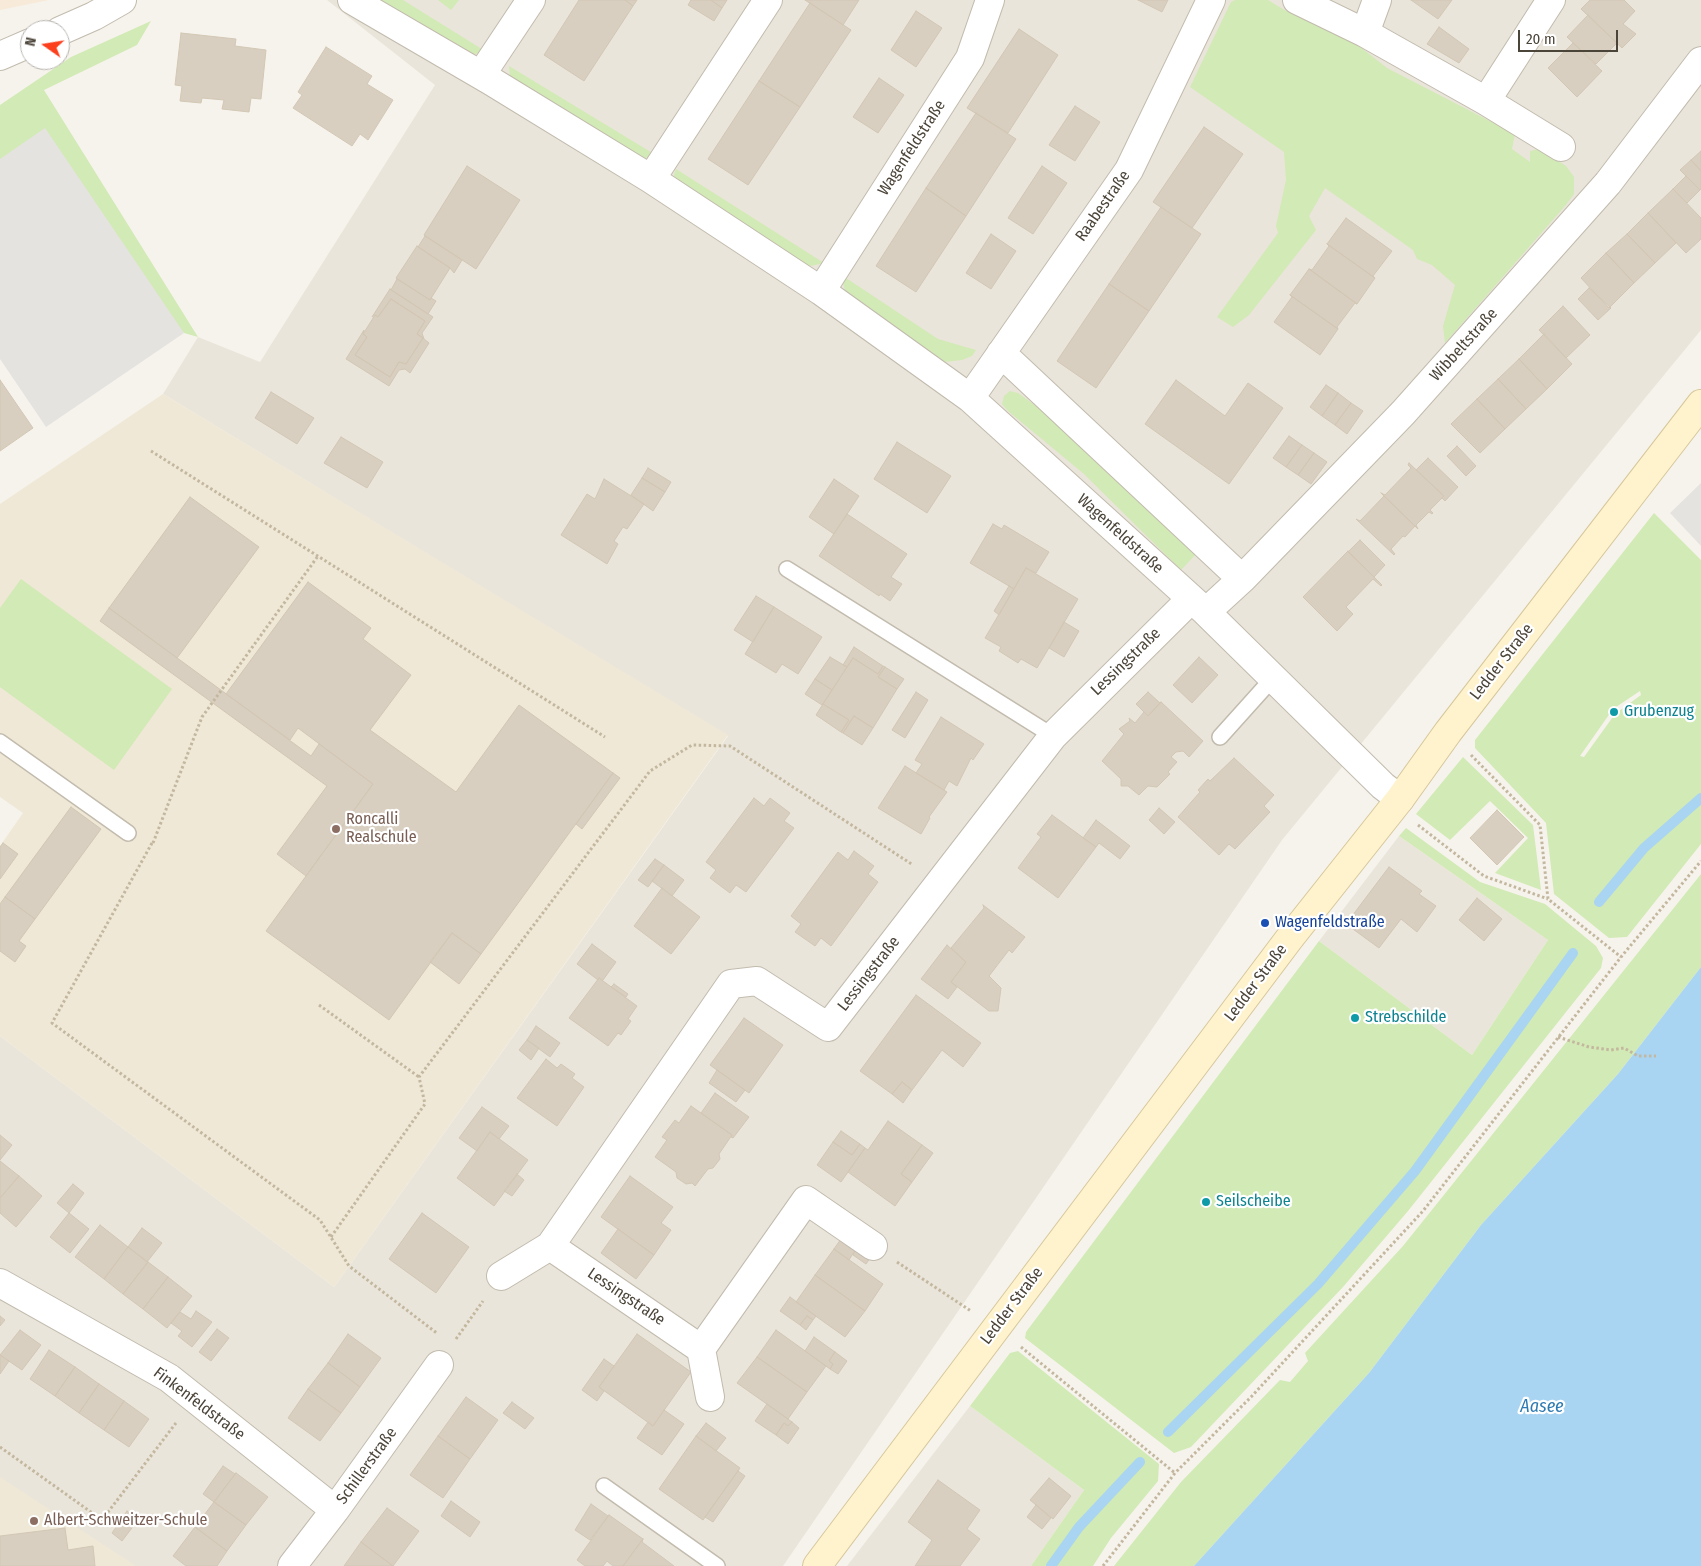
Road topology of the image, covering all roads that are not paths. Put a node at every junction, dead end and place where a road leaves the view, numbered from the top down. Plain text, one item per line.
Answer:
1 (122, 0) edge
2 (352, 0) edge
3 (531, 0) edge
4 (768, 0) edge
5 (990, 0) edge
6 (1211, 0) edge
7 (1297, 0) edge
8 (1377, 0) edge
9 (1551, 0) edge
10 (70, 27) edge
11 (1365, 34) junction
12 (20, 48) edge
13 (0, 56) edge
14 (1701, 61) edge
15 (481, 75) junction
16 (1486, 100) junction
17 (1561, 147) dead end
18 (651, 180) junction
19 (821, 290) junction
20 (1001, 353) junction
21 (970, 398) junction
22 (1701, 404) edge
23 (786, 569) dead end
24 (1242, 579) junction
25 (1199, 605) junction
26 (1273, 678) junction
27 (1053, 736) junction
28 (1220, 737) dead end
29 (0, 742) edge
30 (1400, 799) junction
31 (128, 833) road end
32 (550, 1246) junction
33 (874, 1246) road end
34 (501, 1276) road end
35 (0, 1283) edge
36 (701, 1349) junction
37 (446, 1355) road end
38 (710, 1397) dead end
39 (604, 1486) dead end
40 (336, 1510) junction
41 (292, 1566) edge
42 (717, 1566) edge
43 (817, 1566) edge

1 - 10 street
2 - 15 street, Wagenfeldstraße
3 - 15 street
4 - 18 street
5 - 19 street, Wagenfeldstraße
6 - 20 street, Raabestraße
7 - 11 street
8 - 11 street
9 - 16 street
11 - 16 street
12 - 13 street
14 - 24 street, Wibbeltstraße
15 - 18 street, Wagenfeldstraße
16 - 17 street
18 - 19 street, Wagenfeldstraße
19 - 21 street, Wagenfeldstraße
20 - 21 street, Raabestraße
20 - 24 street
21 - 25 street, Wagenfeldstraße
22 - 30 main road, Ledder Straße
23 - 27 lane
24 - 25 street, Wibbeltstraße
25 - 26 street, Wagenfeldstraße
25 - 27 street, Lessingstraße
26 - 28 lane
26 - 30 street, Wagenfeldstraße
27 - 32 street, Lessingstraße
29 - 31 lane
30 - 43 main road, Ledder Straße
32 - 34 street, Lessingstraße
32 - 36 street, Lessingstraße
33 - 36 street
35 - 40 street, Finkenfeldstraße
36 - 38 street
37 - 40 street, Schillerstraße
39 - 42 lane
40 - 41 street, Schillerstraße

